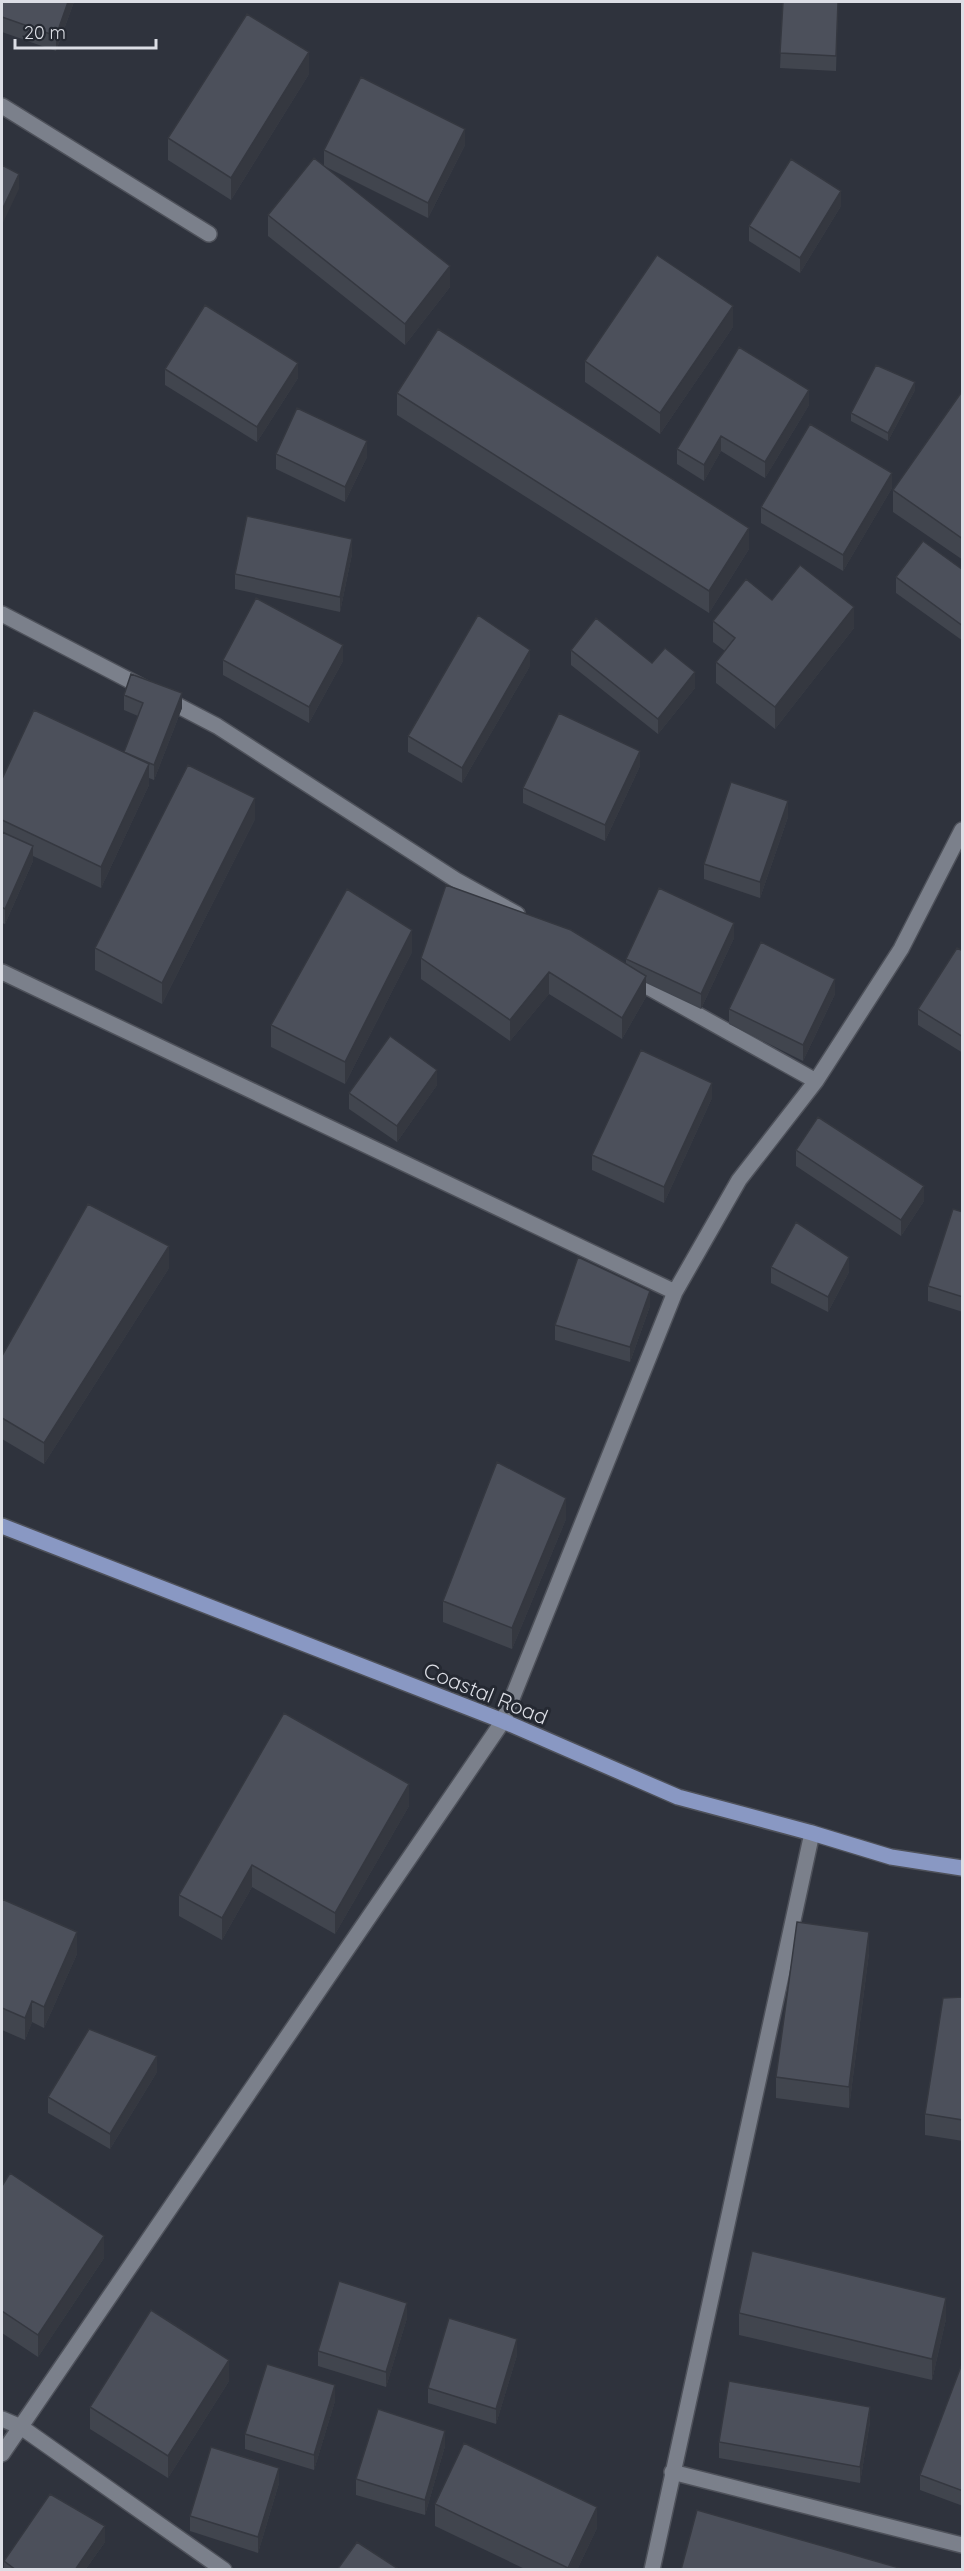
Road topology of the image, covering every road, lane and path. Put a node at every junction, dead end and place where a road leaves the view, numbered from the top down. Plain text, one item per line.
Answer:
1 (2, 106) edge
2 (209, 234) dead end
3 (2, 614) edge
4 (963, 830) edge
5 (528, 920) edge
6 (2, 972) edge
7 (620, 972) edge
8 (816, 1081) junction
9 (675, 1292) junction
10 (2, 1526) edge
11 (503, 1721) junction
12 (812, 1833) junction
13 (963, 1868) edge
14 (2, 2419) edge
15 (21, 2427) junction
16 (2, 2454) edge
17 (672, 2472) junction
18 (963, 2545) edge
19 (224, 2570) edge
20 (652, 2570) edge

1 - 2 street
3 - 5 street
4 - 8 street
6 - 9 street
7 - 8 street
8 - 9 street
9 - 11 street
10 - 11 main road, Coastal Road
11 - 12 main road, Coastal Road
11 - 15 street
12 - 13 main road, Coastal Road
12 - 17 street
14 - 15 street
15 - 16 street
15 - 19 street
17 - 18 street
17 - 20 street

